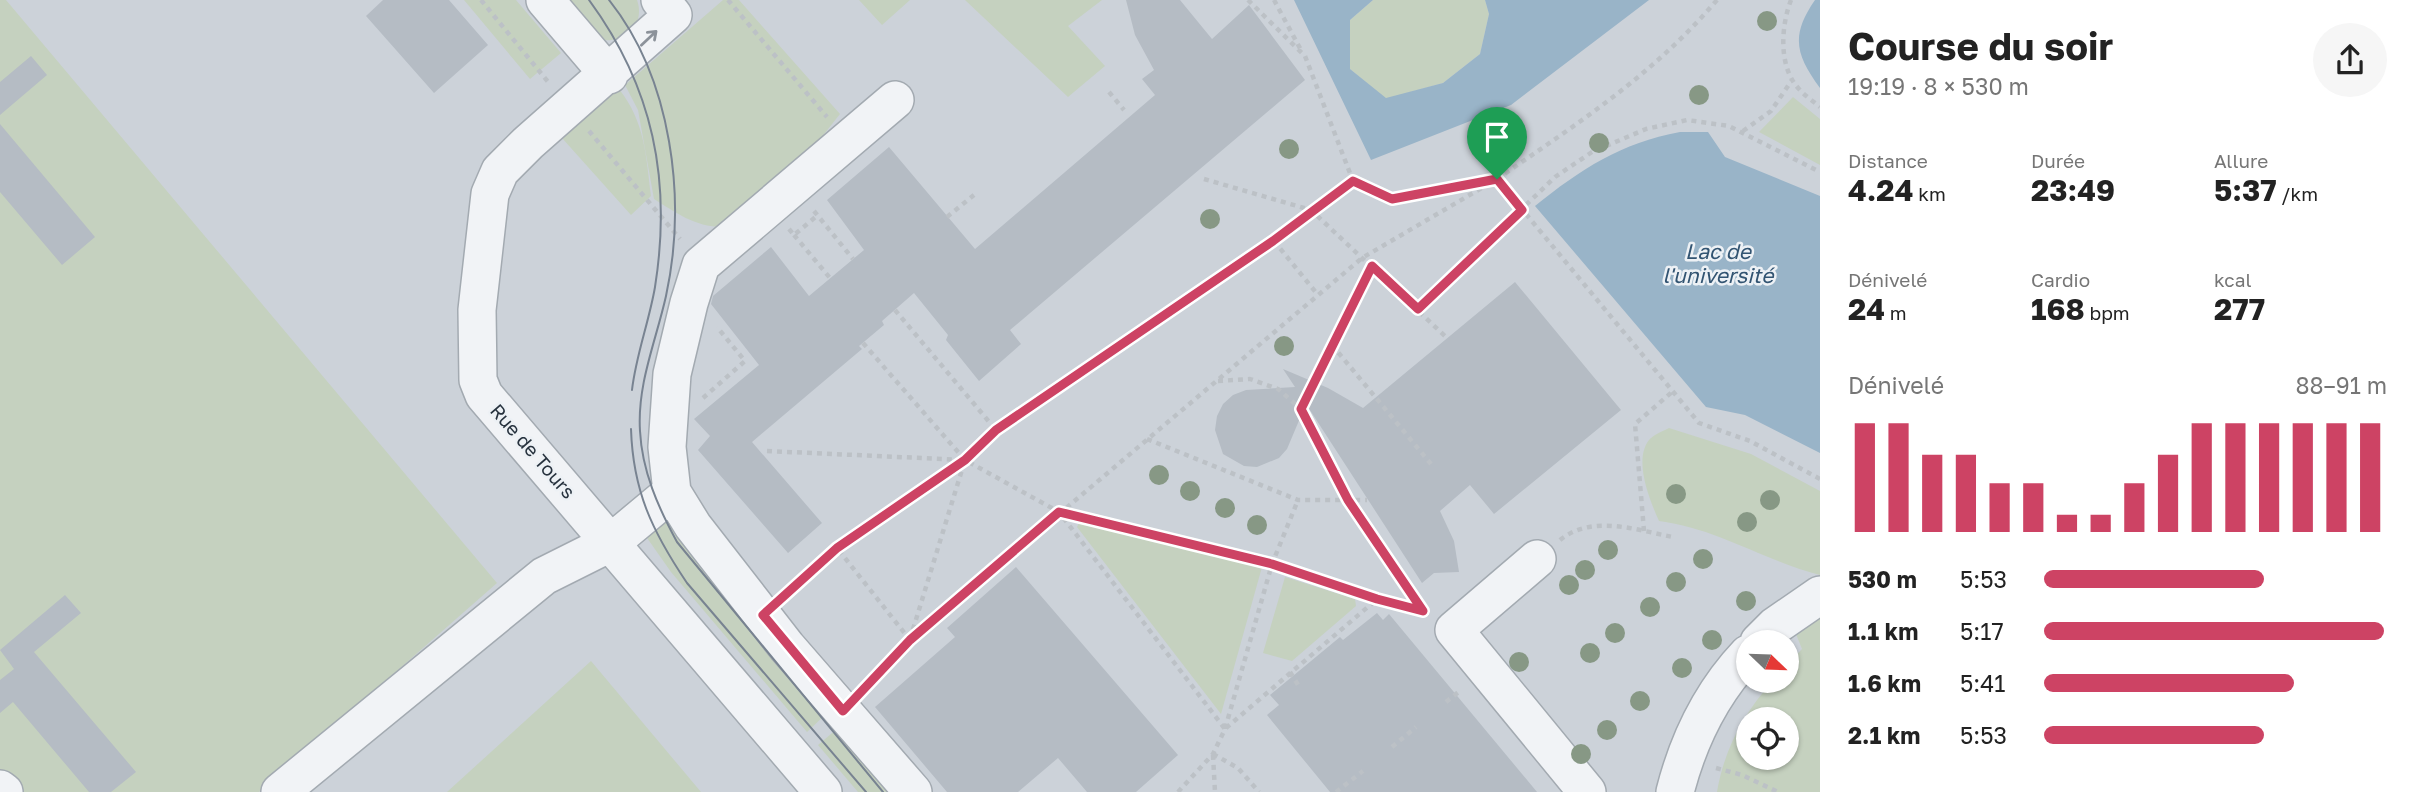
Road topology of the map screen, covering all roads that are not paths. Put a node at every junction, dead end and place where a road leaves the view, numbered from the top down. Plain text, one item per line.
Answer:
1 (545, 0) edge
2 (660, 0) edge
3 (609, 75) junction
4 (895, 100) dead end
5 (673, 492) junction
6 (612, 542) junction
7 (1537, 559) road end
8 (1820, 595) edge
9 (1771, 630) edge
10 (1736, 668) edge
11 (279, 792) edge
12 (823, 792) edge
13 (913, 792) edge
14 (1587, 792) edge
15 (1675, 792) edge

1 - 3 street
3 -> 2 street, Rue de Tours
3 - 6 street, Rue de Tours
4 - 5 street
5 - 6 street
5 - 13 street
6 - 11 street
6 - 12 street, Rue de Tours
7 - 14 street
8 - 9 street
10 - 15 street

